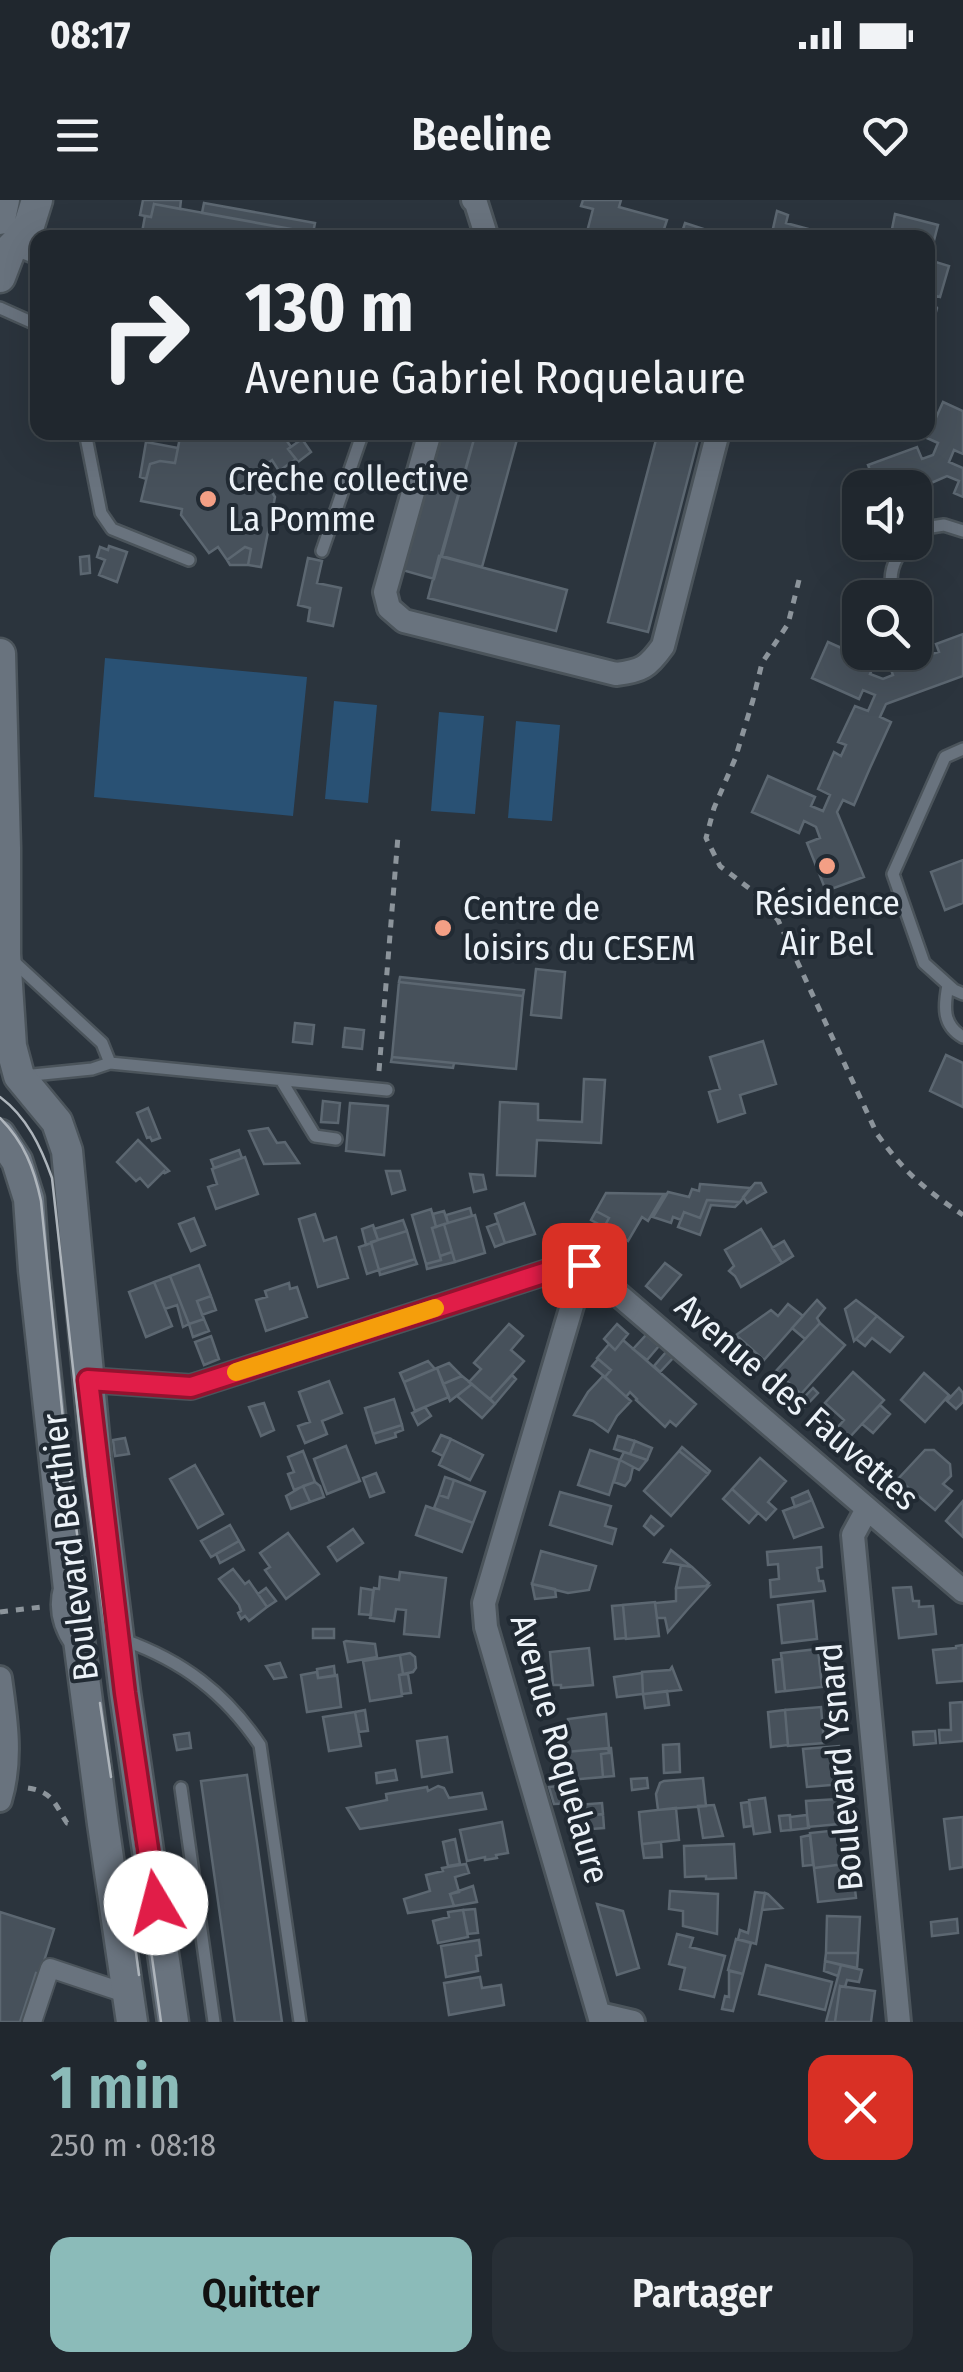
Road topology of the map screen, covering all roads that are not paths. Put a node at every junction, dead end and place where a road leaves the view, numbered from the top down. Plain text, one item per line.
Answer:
1 (4, 200) edge
2 (36, 200) edge
3 (473, 200) edge
4 (0, 219) edge
5 (484, 230) edge
6 (16, 246) edge
7 (0, 277) edge
8 (0, 308) edge
9 (30, 321) edge
10 (87, 440) edge
11 (359, 440) edge
12 (428, 440) edge
13 (716, 440) edge
14 (932, 527) edge
15 (963, 531) edge
16 (322, 550) dead end
17 (189, 560) dead end
18 (0, 654) edge
19 (963, 749) edge
20 (2, 813) edge
21 (3, 848) edge
22 (6, 954) junction
23 (948, 985) junction
24 (963, 994) edge
25 (963, 1036) edge
26 (110, 1063) junction
27 (281, 1080) junction
28 (9, 1084) edge
29 (382, 1089) road end
30 (0, 1135) edge
31 (336, 1140) dead end
32 (584, 1265) junction
33 (88, 1380) junction
34 (867, 1508) junction
35 (963, 1591) edge
36 (118, 1638) junction
37 (0, 1678) edge
38 (2, 1785) edge
39 (180, 1788) dead end
40 (197, 1898) junction
41 (156, 1903) junction
42 (130, 2008) edge
43 (600, 2018) edge
44 (32, 2022) edge
45 (173, 2022) edge
46 (214, 2022) edge
47 (300, 2022) edge
48 (633, 2022) edge
49 (900, 2022) edge

1 - 4 street
2 - 6 street
3 - 5 street
6 - 7 street
8 - 9 lane
10 - 17 lane
11 - 16 lane
12 - 13 street
14 - 15 lane
18 - 20 street
19 - 23 lane
20 - 21 street
21 - 22 street
22 - 26 lane
22 - 28 street
23 - 24 lane
23 - 25 lane
26 - 27 lane
26 - 28 lane
27 - 29 lane
27 - 31 lane
28 - 33 street, Boulevard Berthier
30 - 42 street, Boulevard Berthier
32 - 33 street
32 - 34 street, Avenue des Fauvettes
32 - 43 street, Avenue Roquelaure
33 - 36 street, Boulevard Berthier
34 - 35 street, Avenue des Fauvettes
34 - 49 street, Boulevard Ysnard
36 - 41 street, Boulevard Berthier
36 - 47 lane
37 - 38 street
39 - 40 lane
40 - 41 lane
40 - 46 lane
41 - 45 street, Boulevard Berthier
42 - 44 street
43 - 48 street

